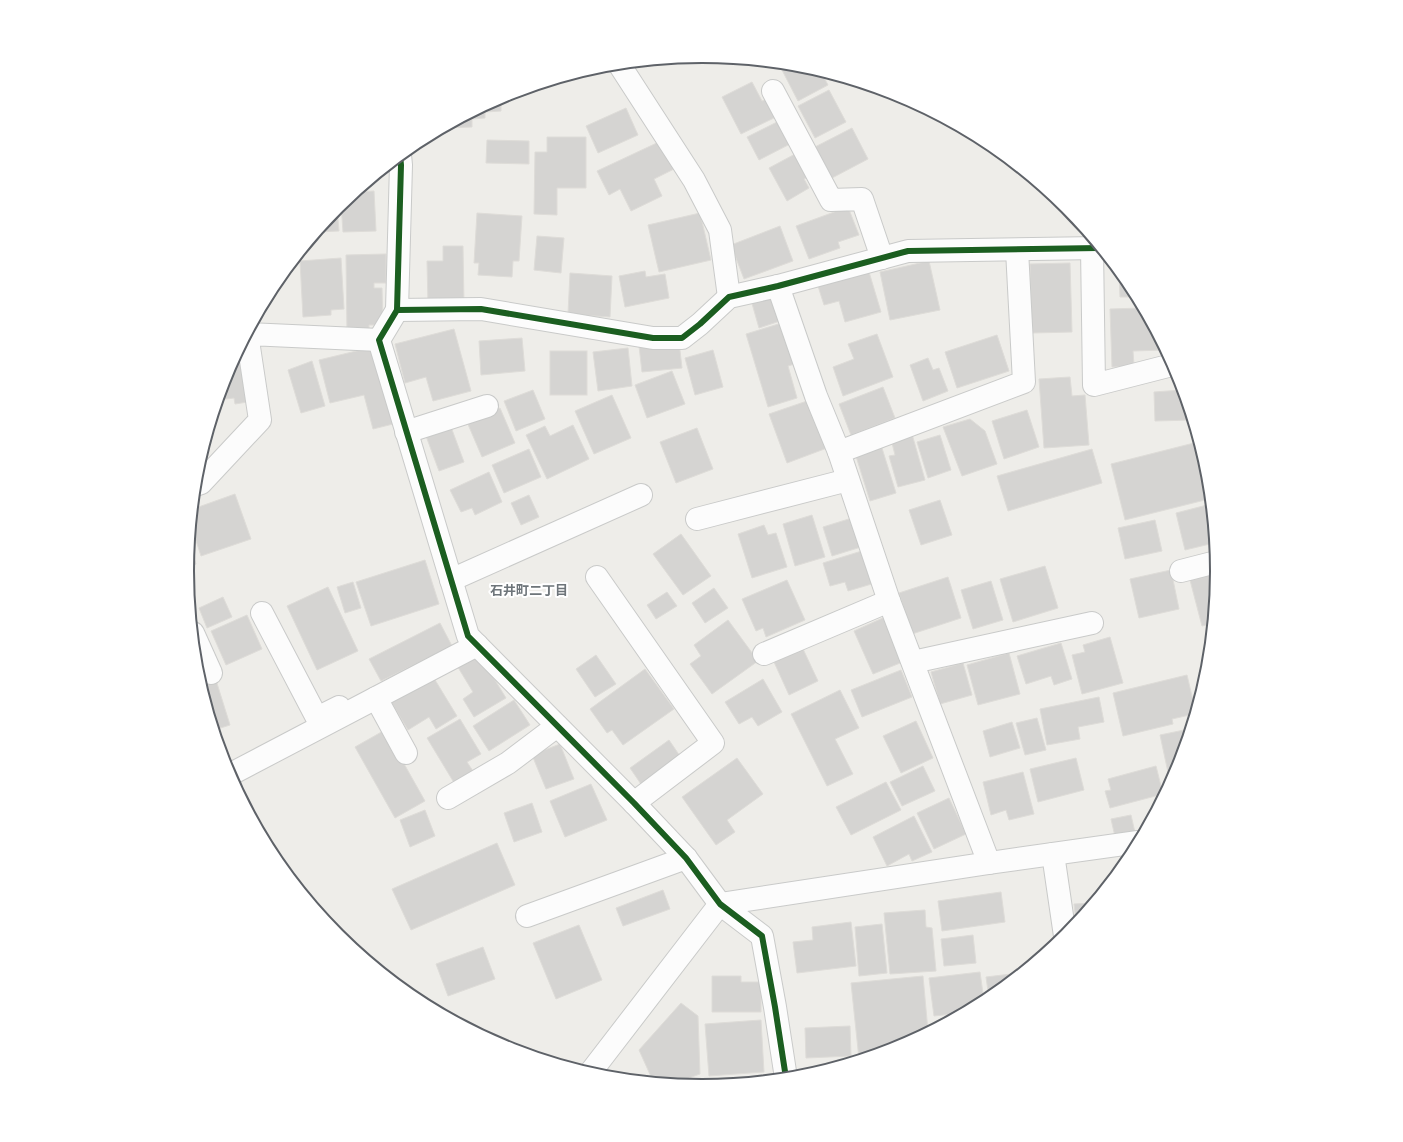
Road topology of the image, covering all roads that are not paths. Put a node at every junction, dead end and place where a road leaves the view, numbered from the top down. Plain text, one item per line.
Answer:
1 (622, 69) edge
2 (773, 91) dead end
3 (401, 162) edge
4 (1093, 248) edge
5 (1017, 250) junction
6 (1095, 250) edge
7 (882, 258) junction
8 (778, 286) junction
9 (729, 297) junction
10 (397, 310) junction
11 (252, 334) edge
12 (379, 340) junction
13 (248, 342) edge
14 (1166, 366) edge
15 (486, 406) dead end
16 (406, 432) junction
17 (839, 452) junction
18 (848, 480) junction
19 (201, 483) edge
20 (641, 495) dead end
21 (696, 519) dead end
22 (1210, 564) edge
23 (1181, 571) dead end
24 (597, 577) dead end
25 (451, 580) junction
26 (889, 601) junction
27 (262, 613) dead end
28 (1092, 623) dead end
29 (477, 646) junction
30 (764, 654) dead end
31 (913, 662) junction
32 (370, 701) junction
33 (557, 726) junction
34 (406, 753) dead end
35 (235, 772) edge
36 (448, 798) dead end
37 (634, 803) junction
38 (1130, 843) edge
39 (1053, 854) junction
40 (686, 858) junction
41 (989, 862) junction
42 (720, 904) junction
43 (527, 916) dead end
44 (1064, 927) edge
45 (594, 1067) edge
46 (785, 1072) edge

1 - 9 street
2 - 7 street
3 - 10 street
4 - 5 street
5 - 7 street
5 - 17 street
6 - 14 street
7 - 8 street
8 - 9 street
8 - 17 street
9 - 10 street
10 - 12 street
11 - 12 street
12 - 16 street
13 - 19 street
15 - 16 street
16 - 25 street
17 - 18 street
18 - 21 street
18 - 26 street
20 - 25 street
22 - 23 street
24 - 37 street
25 - 29 street
26 - 30 street
26 - 31 street
27 - 32 street
28 - 31 street
29 - 32 street
29 - 33 street
31 - 41 street
32 - 34 street
32 - 35 street
33 - 36 street
33 - 37 street
37 - 40 street
38 - 39 street
39 - 41 street
39 - 44 street
40 - 42 street
40 - 43 street
41 - 42 street
42 - 45 street
42 - 46 street

